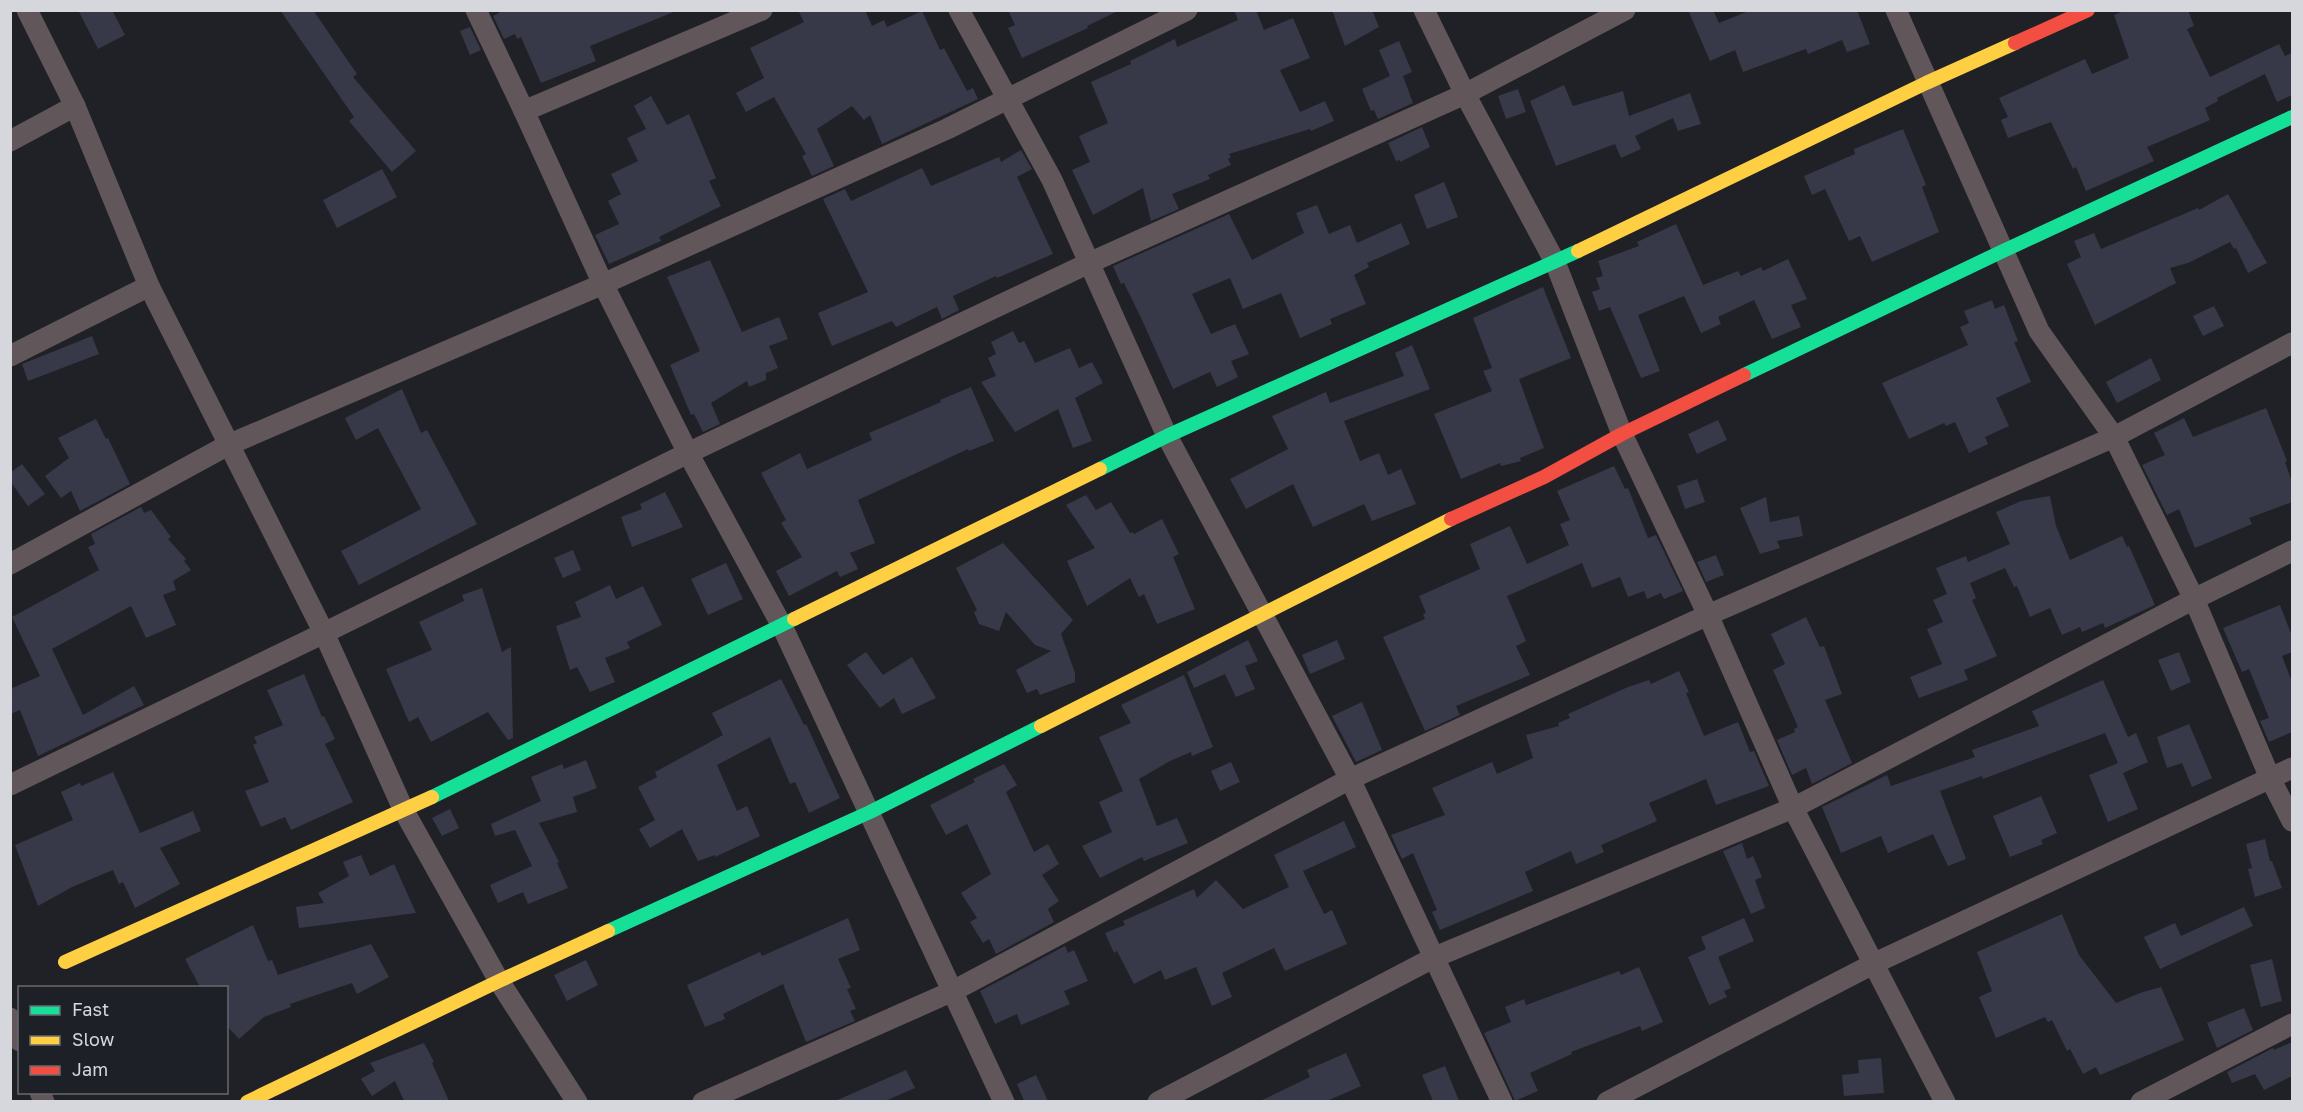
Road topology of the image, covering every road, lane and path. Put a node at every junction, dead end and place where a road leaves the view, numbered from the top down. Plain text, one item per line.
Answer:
1 (27, 10) edge
2 (476, 10) edge
3 (762, 10) edge
4 (959, 10) edge
5 (1187, 10) edge
6 (1424, 10) edge
7 (1625, 10) edge
8 (1896, 10) edge
9 (2088, 10) edge
10 (1926, 83) junction
11 (1465, 94) junction
12 (1008, 98) junction
13 (75, 106) junction
14 (524, 111) junction
15 (2292, 117) edge
16 (10, 141) edge
17 (2003, 251) junction
18 (1555, 262) junction
19 (1089, 263) junction
20 (603, 284) junction
21 (149, 286) junction
22 (2292, 343) edge
23 (10, 356) edge
24 (1622, 434) junction
25 (1167, 436) junction
26 (2114, 437) junction
27 (228, 445) junction
28 (688, 453) junction
29 (2292, 551) edge
30 (10, 564) edge
31 (2194, 599) junction
32 (1263, 614) junction
33 (1708, 615) junction
34 (782, 626) junction
35 (324, 633) junction
36 (2292, 768) edge
37 (1350, 778) junction
38 (2270, 778) junction
39 (10, 785) edge
40 (1793, 808) junction
41 (404, 811) junction
42 (870, 812) junction
43 (2292, 821) edge
44 (1435, 957) junction
45 (65, 962) dead end
46 (1875, 963) junction
47 (499, 981) junction
48 (953, 991) junction
49 (10, 1018) edge
50 (2292, 1024) edge
51 (18, 1036) edge
52 (247, 1101) edge
53 (577, 1101) edge
54 (703, 1101) edge
55 (1005, 1101) edge
56 (1158, 1101) edge
57 (1502, 1101) edge
58 (1607, 1101) edge
59 (1945, 1101) edge
60 (2141, 1101) edge

1 - 13 street
2 - 14 street
3 - 14 street
4 - 12 street
5 - 12 street
6 - 11 street
7 - 11 street
8 - 10 street
9 - 10 street
10 - 17 street
10 - 18 street
11 - 18 street
11 - 19 street
12 - 19 street
12 - 20 street
13 - 16 street
13 - 21 street
14 - 20 street
15 - 17 street
17 - 24 street
17 - 26 street
18 - 24 street
18 - 25 street
19 - 25 street
19 - 28 street
20 - 27 street
20 - 28 street
21 - 23 street
21 - 27 street
22 - 26 street
24 - 32 street
24 - 33 street
25 - 32 street
25 - 34 street
26 - 31 street
26 - 33 street
27 - 30 street
27 - 35 street
28 - 34 street
28 - 35 street
29 - 31 street
31 - 38 street
31 - 40 street
32 - 37 street
32 - 42 street
33 - 37 street
33 - 40 street
34 - 41 street
34 - 42 street
35 - 39 street
35 - 41 street
36 - 38 street
37 - 44 street
37 - 48 street
38 - 43 street
38 - 46 street
40 - 44 street
40 - 46 street
41 - 45 street
41 - 47 street
42 - 47 street
42 - 48 street
44 - 56 street
44 - 57 street
46 - 58 street
46 - 59 street
47 - 52 street
47 - 53 street
48 - 54 street
48 - 55 street
49 - 51 street
50 - 60 street

